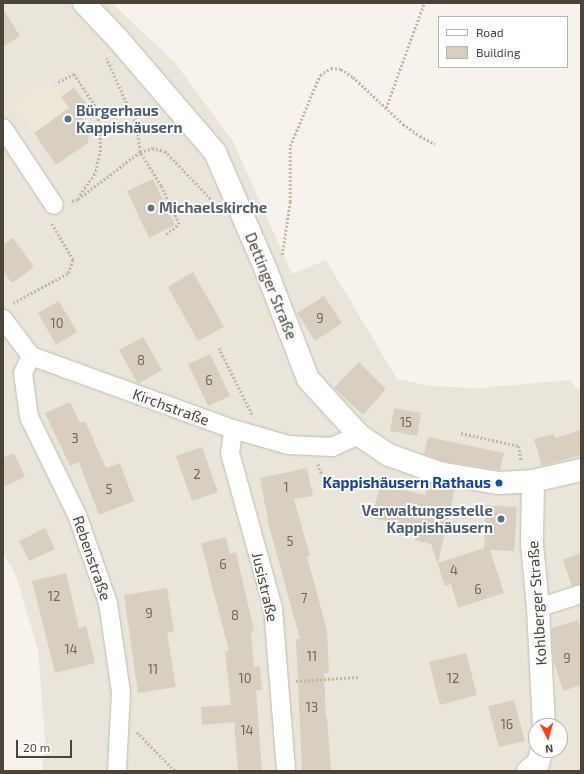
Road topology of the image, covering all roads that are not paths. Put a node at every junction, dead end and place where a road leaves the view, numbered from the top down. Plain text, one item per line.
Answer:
1 (84, 3) edge
2 (3, 128) edge
3 (54, 205) road end
4 (6, 311) edge
5 (31, 356) junction
6 (233, 430) junction
7 (358, 435) junction
8 (581, 470) edge
9 (528, 481) junction
10 (581, 594) edge
11 (538, 608) junction
12 (544, 718) edge
13 (540, 758) edge
14 (117, 771) edge
15 (286, 771) edge
16 (528, 771) edge

1 - 7 street, Dettinger Straße
2 - 3 street
4 - 5 street
5 - 6 street, Kirchstraße
5 - 14 street, Rebenstraße
6 - 7 street, Kirchstraße
6 - 15 street, Jusistraße
7 - 9 street, Dettinger Straße
8 - 9 street, Dettinger Straße
9 - 11 street, Kohlberger Straße
10 - 11 street
11 - 12 street, Kohlberger Straße
13 - 16 street

